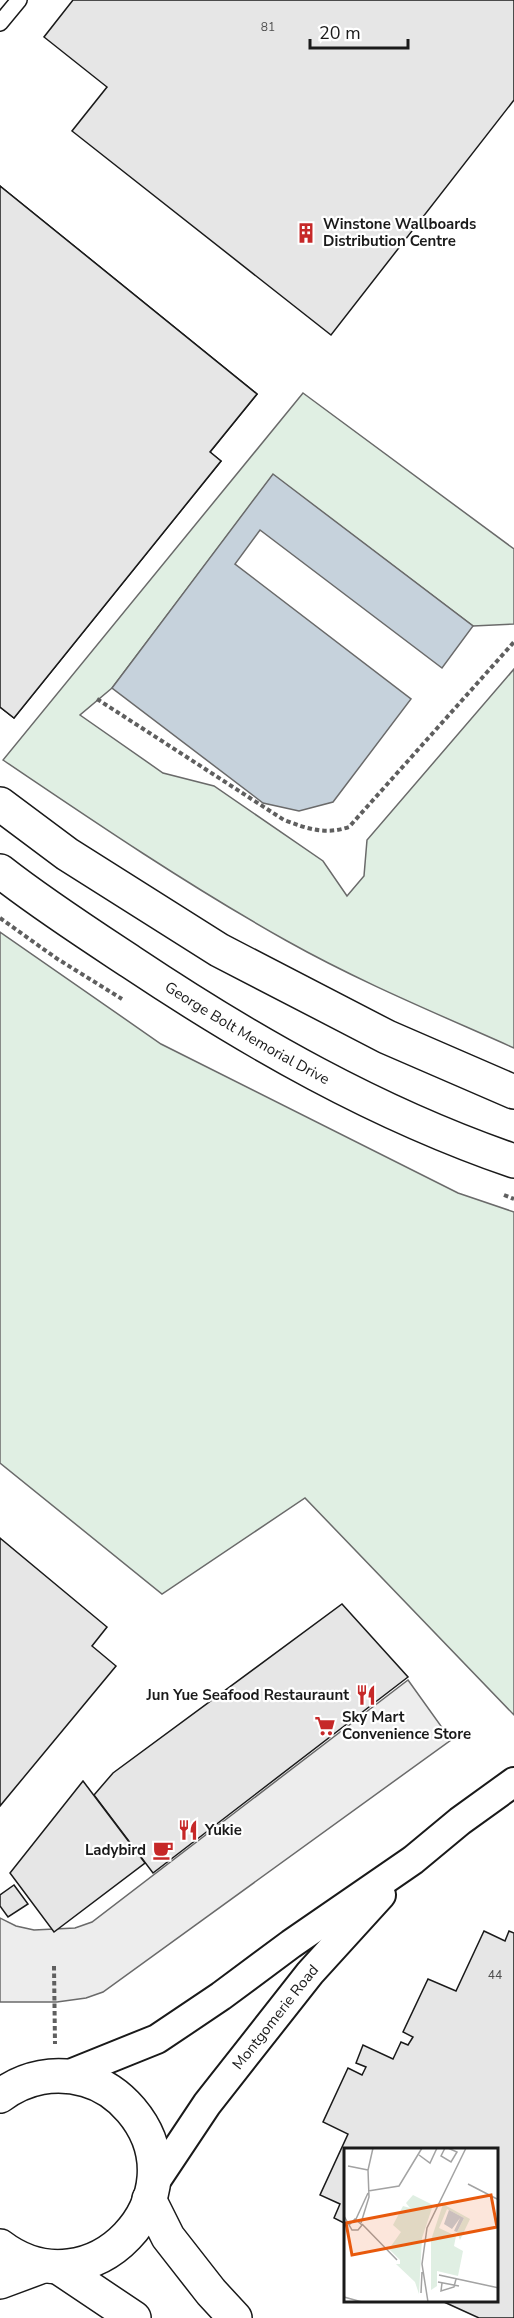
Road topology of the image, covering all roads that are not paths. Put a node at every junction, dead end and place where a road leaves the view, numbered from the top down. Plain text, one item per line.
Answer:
1 (19, 0) edge
2 (0, 23) edge
3 (0, 804) edge
4 (0, 871) edge
5 (514, 1092) edge
6 (514, 1161) edge
7 (514, 1782) edge
8 (413, 1860) junction
9 (0, 2063) edge
10 (56, 2076) junction
11 (0, 2096) edge
12 (151, 2192) junction
13 (0, 2247) edge
14 (50, 2266) junction
15 (0, 2282) edge
16 (134, 2318) edge
17 (235, 2318) edge

1 - 2 lane
3 - 5 main road
4 - 6 main road, George Bolt Memorial Drive
7 - 8 street, Montgomerie Road
8 - 10 street, Montgomerie Road
8 - 12 street, Montgomerie Road
9 - 10 main road
10 - 11 main road
10 - 12 main road
12 - 14 main road
12 - 17 main road
13 - 14 main road
14 - 15 main road
14 - 16 main road

